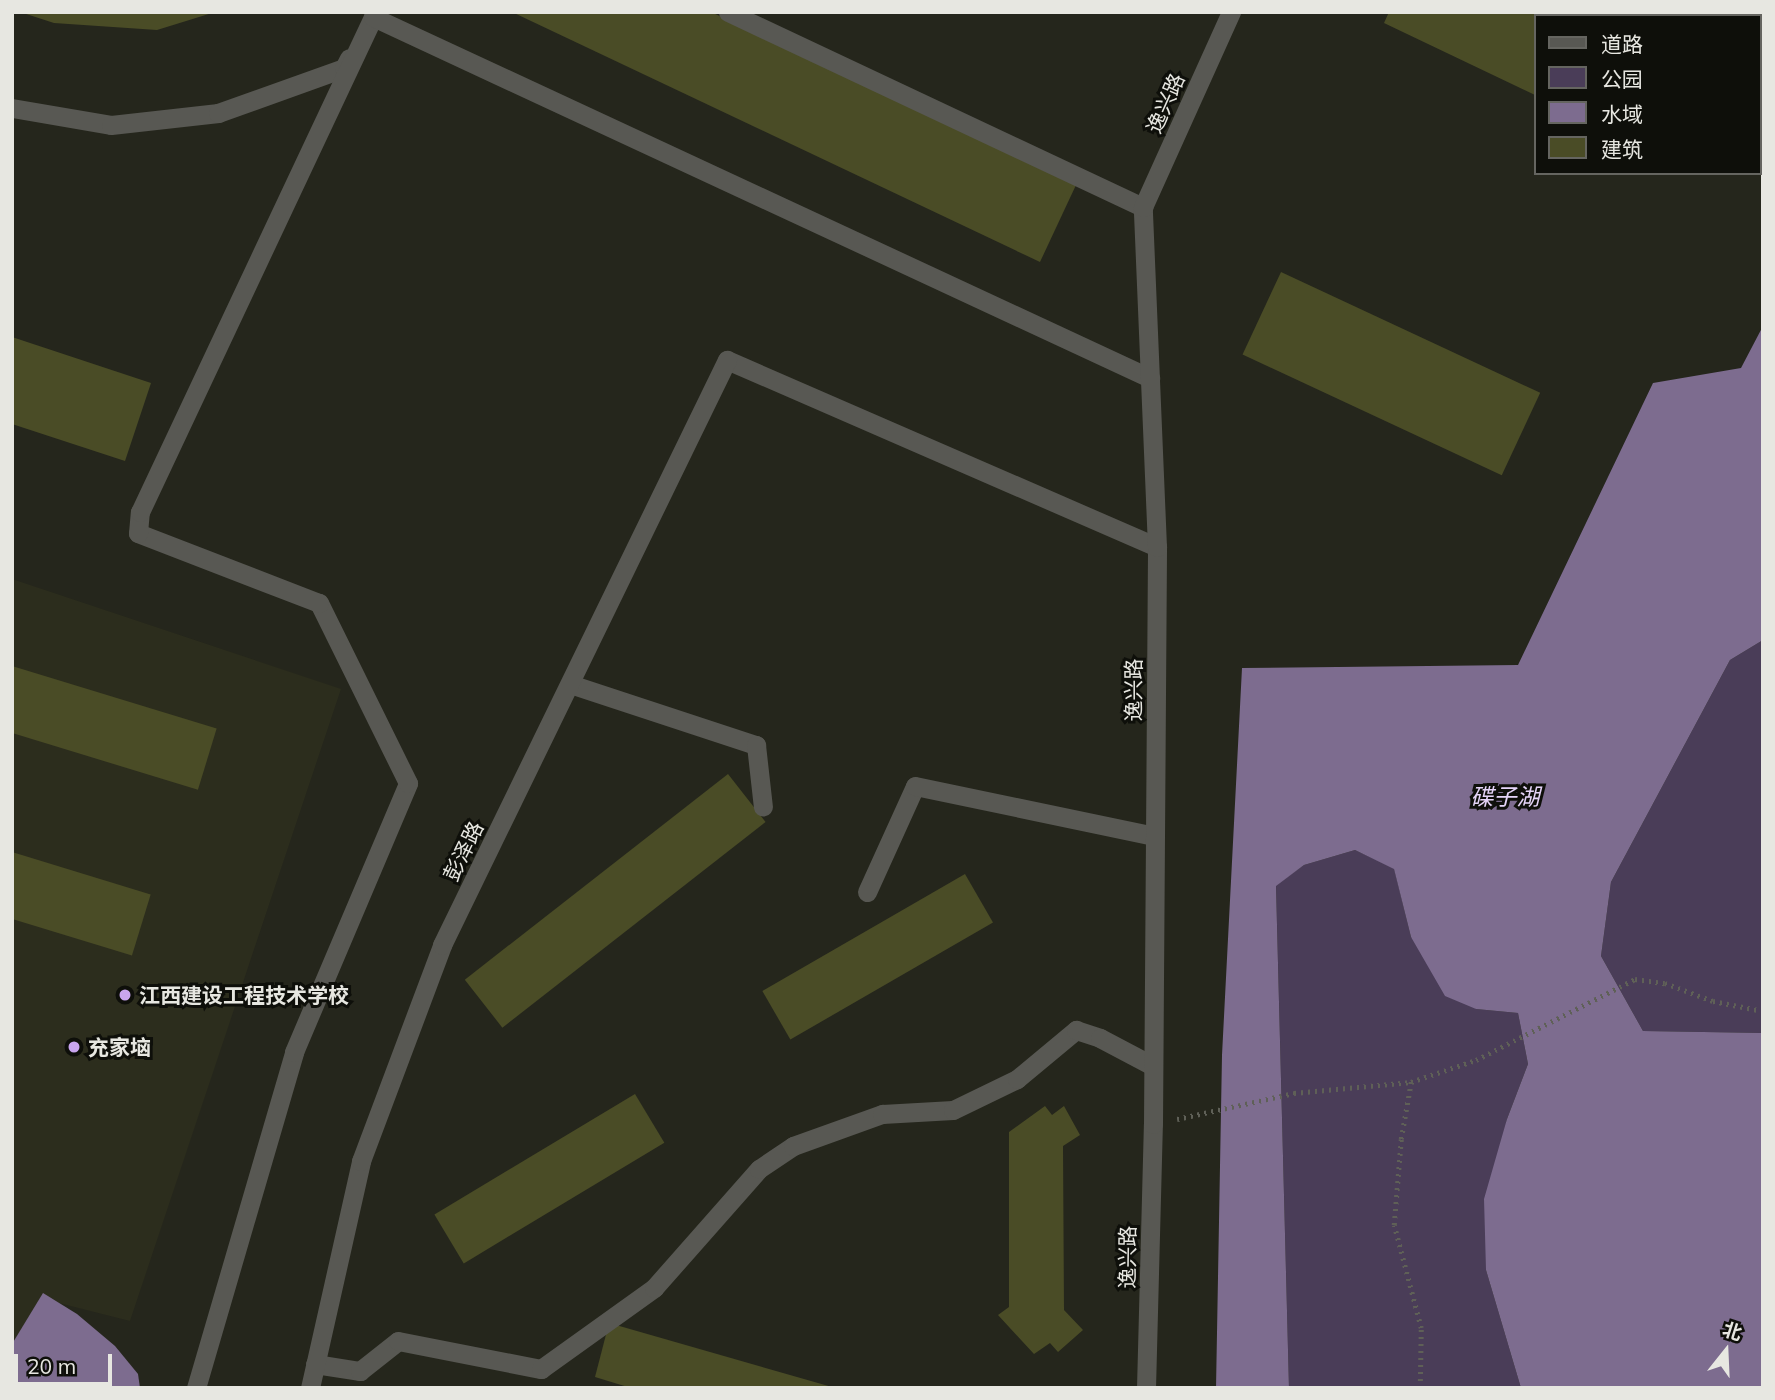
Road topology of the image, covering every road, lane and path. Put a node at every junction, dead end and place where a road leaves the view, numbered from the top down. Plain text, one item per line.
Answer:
1 (728, 12) edge
2 (1231, 12) edge
3 (374, 14) edge
4 (752, 18) edge
5 (12, 108) edge
6 (1143, 207) junction
7 (1150, 378) junction
8 (1157, 547) junction
9 (570, 684) junction
10 (763, 807) dead end
11 (1155, 836) junction
12 (867, 892) dead end
13 (1763, 1011) edge
14 (1153, 1066) junction
15 (1411, 1082) junction
16 (1153, 1124) junction
17 (315, 1364) junction
18 (196, 1388) edge
19 (310, 1388) edge
20 (1146, 1388) edge
21 (1420, 1388) edge

1 - 4 street
2 - 6 street, 逸兴路
3 - 5 street
3 - 7 street
3 - 18 street
4 - 6 street
6 - 7 street, 逸兴路
7 - 8 street, 逸兴路
8 - 9 street, 彭泽路
8 - 11 street, 逸兴路
9 - 10 street
9 - 17 street, 彭泽路
11 - 12 street
11 - 14 street, 逸兴路
13 - 15 path
14 - 16 street, 逸兴路
14 - 17 street
15 - 16 path
15 - 21 path
16 - 20 street, 逸兴路
17 - 19 street, 彭泽路

